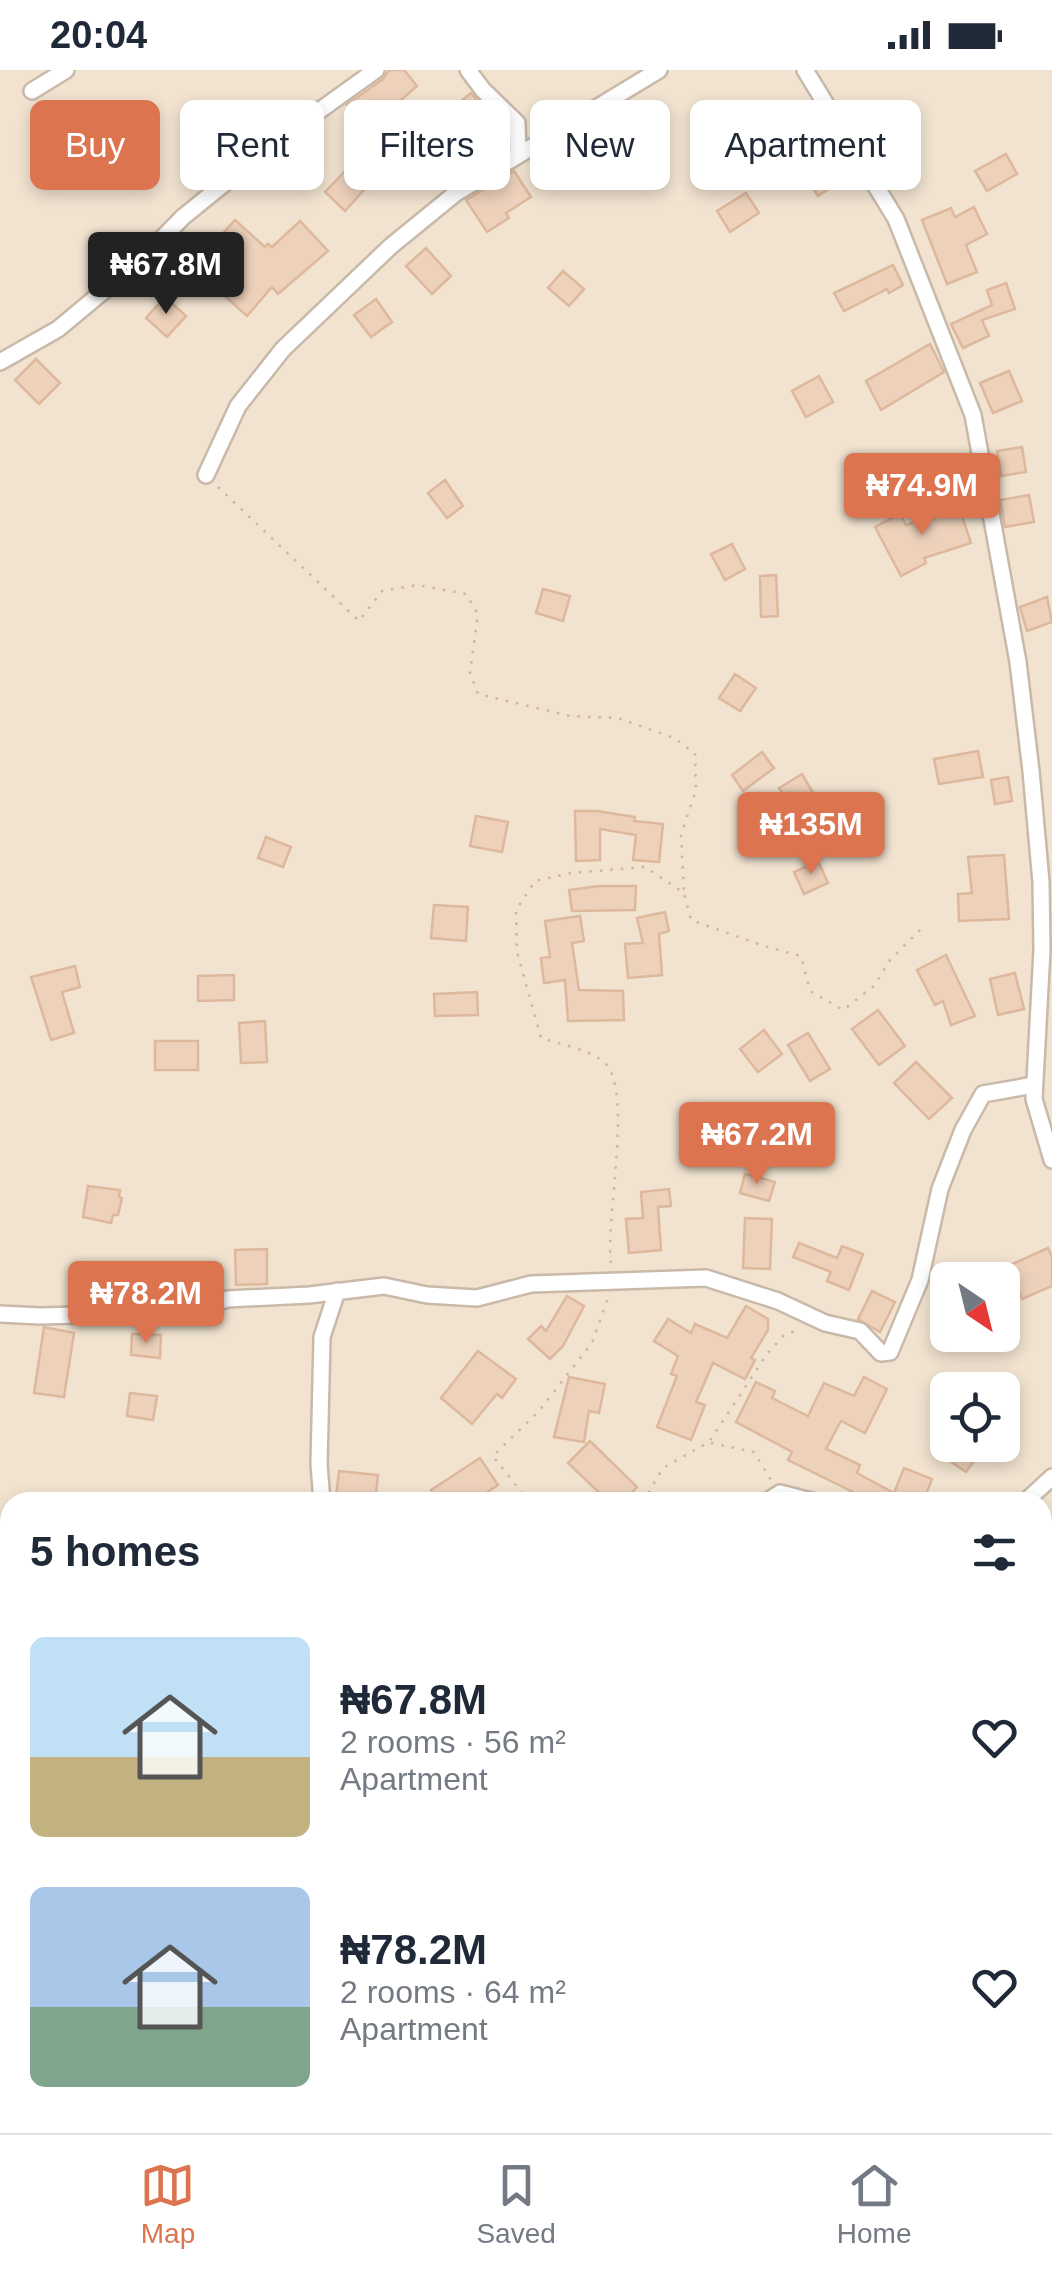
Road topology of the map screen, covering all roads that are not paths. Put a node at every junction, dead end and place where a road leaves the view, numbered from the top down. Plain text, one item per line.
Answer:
1 (66, 70) edge
2 (376, 70) edge
3 (468, 70) edge
4 (657, 70) edge
5 (804, 70) edge
6 (32, 91) dead end
7 (518, 153) junction
8 (0, 362) edge
9 (206, 475) road end
10 (1034, 1085) junction
11 (1052, 1160) edge
12 (338, 1291) junction
13 (0, 1314) edge
14 (321, 1492) edge

1 - 6 street
2 - 8 street
3 - 7 street
4 - 7 street
5 - 10 street
7 - 9 street
10 - 11 street
10 - 12 street
12 - 13 street
12 - 14 street

